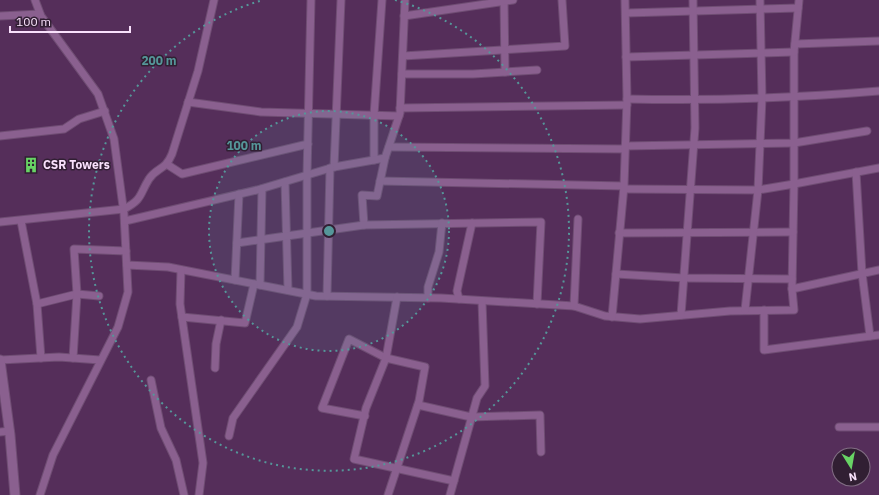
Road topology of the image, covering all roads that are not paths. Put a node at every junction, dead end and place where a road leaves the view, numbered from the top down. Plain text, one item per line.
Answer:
1 (36, 0) edge
2 (214, 0) edge
3 (311, 0) edge
4 (341, 0) edge
5 (382, 0) edge
6 (405, 0) edge
7 (513, 0) edge
8 (562, 0) edge
9 (625, 0) edge
10 (693, 0) edge
11 (760, 0) edge
12 (504, 1) edge
13 (799, 4) edge
14 (760, 9) junction
15 (694, 11) junction
16 (626, 13) junction
17 (40, 14) junction
18 (0, 16) edge
19 (404, 16) junction
20 (879, 41) edge
21 (794, 48) junction
22 (504, 49) junction
23 (761, 53) junction
24 (695, 54) junction
25 (403, 56) junction
26 (626, 57) junction
27 (537, 70) dead end
28 (505, 72) junction
29 (402, 74) junction
30 (879, 91) edge
31 (794, 97) junction
32 (762, 98) junction
33 (695, 100) junction
34 (188, 102) junction
35 (627, 102) junction
36 (400, 108) junction
37 (104, 111) junction
38 (309, 113) junction
39 (336, 114) junction
40 (374, 115) junction
41 (399, 116) junction
42 (867, 132) dead end
43 (0, 136) edge
44 (794, 143) junction
45 (308, 144) junction
46 (760, 144) junction
47 (694, 145) junction
48 (389, 147) junction
49 (625, 147) junction
50 (385, 158) junction
51 (374, 160) junction
52 (168, 165) junction
53 (332, 168) junction
54 (879, 168) edge
55 (856, 172) junction
56 (307, 175) junction
57 (380, 181) junction
58 (285, 182) junction
59 (794, 184) junction
60 (624, 187) junction
61 (262, 189) junction
62 (690, 189) junction
63 (758, 190) junction
64 (239, 194) junction
65 (124, 209) junction
66 (578, 219) dead end
67 (21, 221) junction
68 (125, 221) junction
69 (0, 222) edge
70 (442, 223) junction
71 (472, 223) junction
72 (364, 225) junction
73 (328, 230) junction
74 (307, 232) junction
75 (687, 232) junction
76 (754, 232) junction
77 (793, 232) junction
78 (619, 233) junction
79 (287, 235) junction
80 (261, 239) junction
81 (236, 243) junction
82 (126, 251) junction
83 (127, 266) junction
84 (182, 270) junction
85 (879, 270) edge
86 (862, 273) junction
87 (616, 274) junction
88 (684, 278) junction
89 (749, 278) junction
90 (792, 279) junction
91 (235, 280) junction
92 (257, 284) junction
93 (792, 289) junction
94 (288, 290) junction
95 (77, 294) junction
96 (307, 294) junction
97 (99, 296) dead end
98 (327, 296) junction
99 (397, 297) junction
100 (428, 298) junction
101 (459, 300) junction
102 (482, 301) junction
103 (37, 304) junction
104 (537, 304) junction
105 (574, 306) junction
106 (745, 310) junction
107 (764, 310) junction
108 (681, 315) junction
109 (182, 317) junction
110 (612, 317) junction
111 (221, 320) junction
112 (879, 335) edge
113 (870, 336) junction
114 (41, 358) junction
115 (73, 358) junction
116 (386, 358) junction
117 (0, 360) edge
118 (100, 360) junction
119 (215, 368) dead end
120 (151, 380) dead end
121 (418, 405) junction
122 (364, 416) junction
123 (471, 417) junction
124 (839, 427) dead end
125 (879, 428) edge
126 (10, 431) junction
127 (0, 432) edge
128 (229, 436) dead end
129 (541, 452) dead end
130 (397, 469) junction
131 (454, 481) junction
132 (15, 495) edge
133 (40, 495) edge
134 (184, 495) edge
135 (199, 495) edge
136 (388, 495) edge
137 (450, 495) edge

1 - 17 street
2 - 34 street
3 - 38 street
4 - 39 street
5 - 40 street
6 - 19 street
7 - 12 street
8 - 22 street
9 - 16 street
10 - 15 street
11 - 14 street
12 - 19 street
12 - 22 street
13 - 14 street
13 - 21 street
14 - 15 street
14 - 23 street
15 - 16 street
15 - 24 street
16 - 26 street
17 - 18 street
17 - 37 street
19 - 25 street
20 - 21 street
21 - 23 street
21 - 31 street
22 - 25 street
22 - 28 street
23 - 24 street
23 - 32 street
24 - 26 street
24 - 33 street
25 - 29 street
26 - 35 street
27 - 28 street
28 - 29 street
29 - 36 street
30 - 31 street
31 - 32 street
31 - 44 street
32 - 33 street
32 - 46 street
33 - 35 street
33 - 47 street
34 - 38 street
34 - 52 street
35 - 36 street
35 - 49 street
36 - 41 street
37 - 43 street
37 - 65 street
38 - 39 street
38 - 45 street
39 - 40 street
39 - 53 street
40 - 41 street
40 - 51 street
41 - 48 street
42 - 44 street
44 - 46 street
44 - 59 street
45 - 52 street
45 - 56 street
46 - 47 street
46 - 63 street
47 - 49 street
47 - 62 street
48 - 49 street
48 - 50 street
49 - 60 street
50 - 51 street
50 - 57 street
51 - 53 street
52 - 65 street
53 - 56 street
53 - 73 street
54 - 55 street
55 - 59 street
55 - 86 street
56 - 58 street
56 - 74 street
57 - 60 street
57 - 72 street
58 - 61 street
58 - 79 street
59 - 63 street
59 - 77 street
60 - 62 street
60 - 78 street
61 - 64 street
61 - 80 street
62 - 63 street
62 - 75 street
63 - 76 street
64 - 68 street
64 - 81 street
65 - 67 street
65 - 68 street
66 - 105 street
67 - 69 street
67 - 103 street
68 - 82 street
70 - 71 street
70 - 72 street
70 - 100 street
71 - 101 street
71 - 104 street
72 - 73 street
73 - 74 street
73 - 98 street
74 - 79 street
74 - 96 street
75 - 76 street
75 - 78 street
75 - 88 street
76 - 77 street
76 - 89 street
77 - 90 street
78 - 87 street
79 - 80 street
79 - 94 street
80 - 81 street
80 - 92 street
81 - 91 street
82 - 83 street
82 - 95 street
83 - 84 street
83 - 118 street
84 - 91 street
84 - 109 street
85 - 86 street
86 - 93 street
86 - 113 street
87 - 88 street
87 - 110 street
88 - 89 street
88 - 108 street
89 - 90 street
89 - 106 street
90 - 93 street
91 - 92 street
92 - 94 street
92 - 111 street
93 - 107 street
94 - 96 street
95 - 97 street
95 - 103 street
95 - 115 street
96 - 98 street
96 - 128 street
98 - 99 street
99 - 100 street
99 - 116 street
100 - 101 street
101 - 102 street
102 - 104 street
102 - 123 street
103 - 114 street
104 - 105 street
105 - 110 street
106 - 107 street
106 - 108 street
107 - 113 street
108 - 110 street
109 - 111 street
109 - 135 street
111 - 119 street
112 - 113 street
114 - 115 street
114 - 117 street
115 - 118 street
116 - 121 street
116 - 122 street
116 - 122 street
117 - 126 street
118 - 133 street
120 - 134 street
121 - 123 street
121 - 130 street
122 - 130 street
123 - 129 street
123 - 131 street
124 - 125 street
126 - 127 street
126 - 132 street
130 - 131 street
130 - 136 street
131 - 137 street

